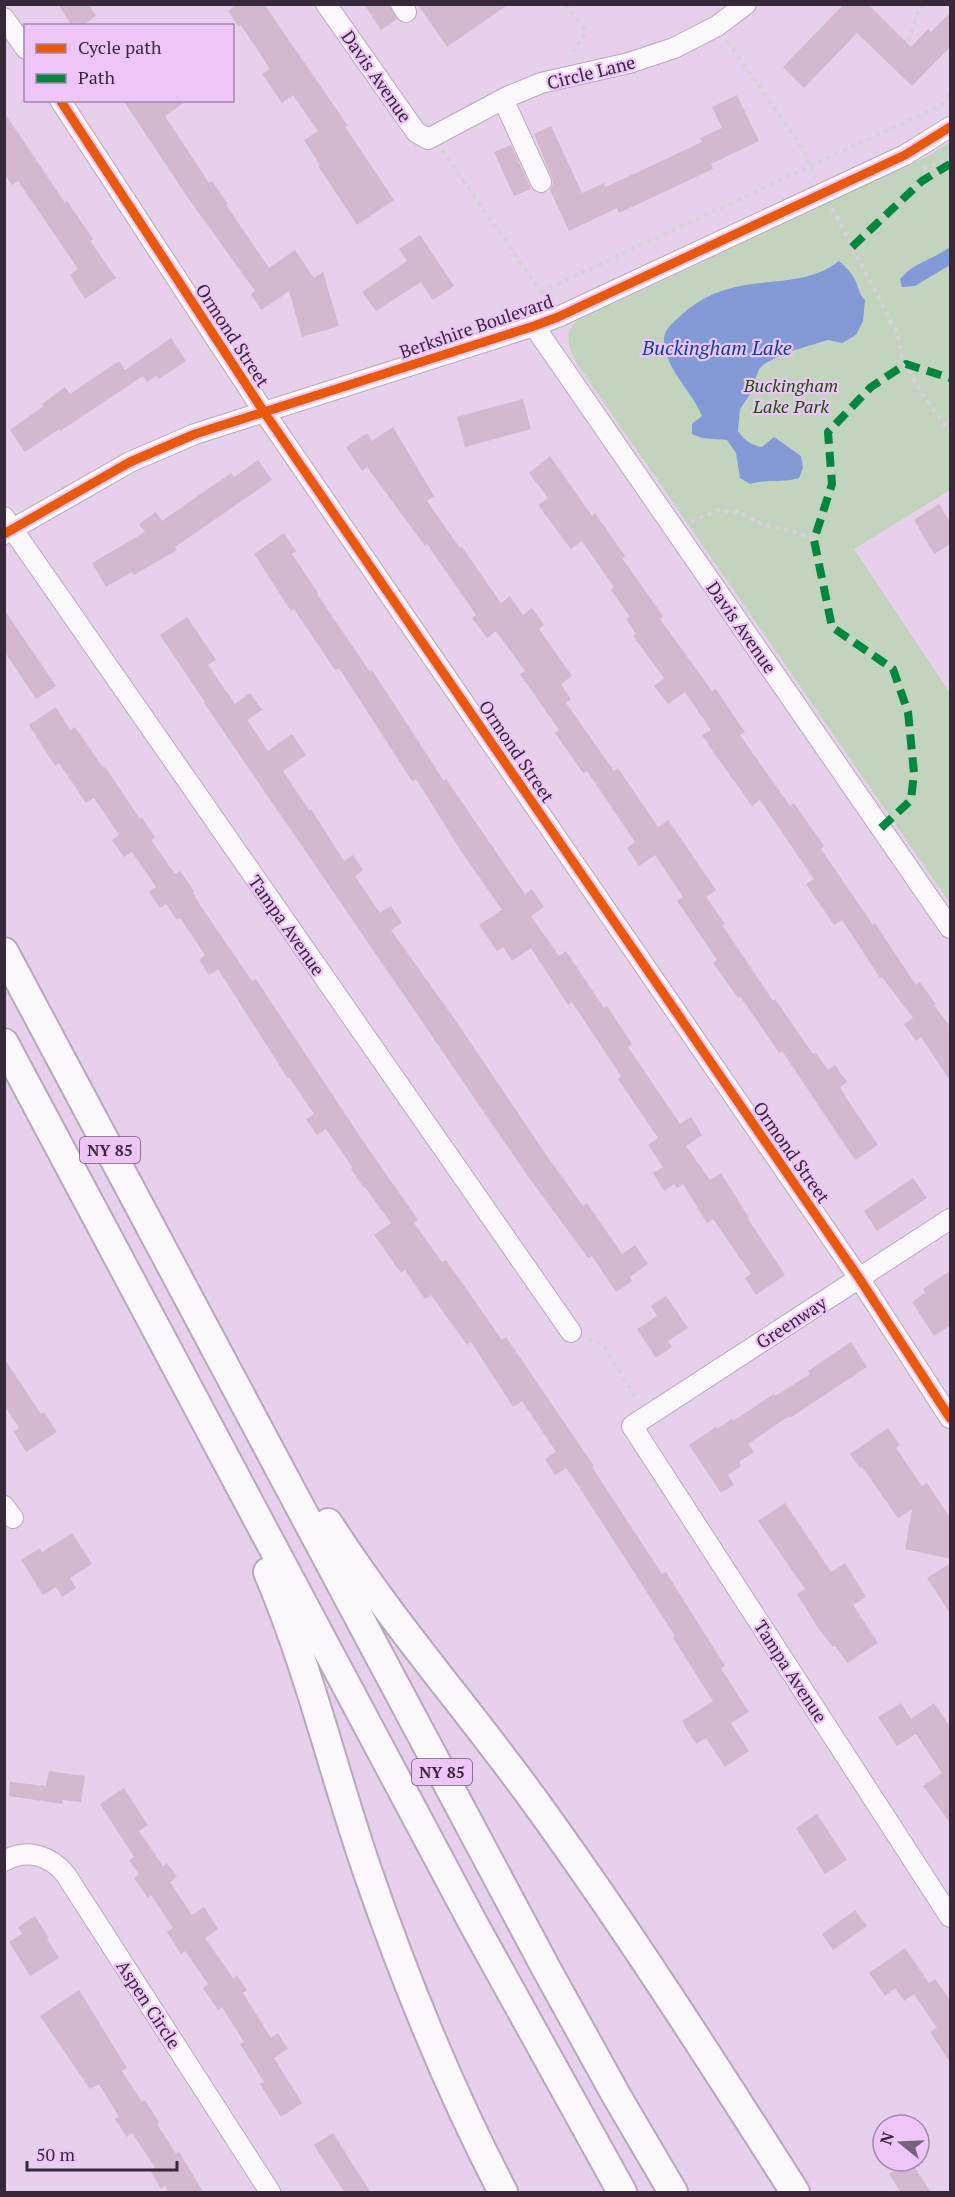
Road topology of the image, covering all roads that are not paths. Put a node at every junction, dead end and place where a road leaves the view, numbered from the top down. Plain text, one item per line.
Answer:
1 (326, 4) edge
2 (746, 4) edge
3 (4, 18) edge
4 (24, 46) edge
5 (503, 99) junction
6 (61, 102) edge
7 (951, 127) edge
8 (433, 138) joint
9 (541, 182) dead end
10 (534, 326) junction
11 (264, 412) junction
12 (7, 527) edge
13 (951, 928) edge
14 (4, 952) edge
15 (4, 1043) edge
16 (951, 1219) edge
17 (859, 1278) junction
18 (571, 1332) road end
19 (216, 1349) junction
20 (200, 1409) junction
21 (951, 1418) edge
22 (640, 1421) joint
23 (4, 1862) edge
24 (951, 1917) edge
25 (270, 2193) edge
26 (502, 2193) edge
27 (622, 2193) edge
28 (673, 2193) edge
29 (795, 2193) edge

1 - 8 street, Davis Avenue
2 - 5 street, Circle Lane
3 - 4 street
5 - 8 street, Circle Lane
5 - 9 street
6 - 11 street, Ormond Street
7 - 10 street, Berkshire Boulevard
10 - 11 street, Berkshire Boulevard
10 - 13 street, Davis Avenue
11 - 12 street, Berkshire Boulevard
11 - 17 street, Ormond Street
12 - 18 street, Tampa Avenue
14 - 19 highway, NY 85
15 - 20 highway, NY 85
16 - 17 street, Greenway
17 - 21 street, Ormond Street
17 - 22 street, Greenway
19 - 28 highway, NY 85
19 - 29 highway
20 - 26 highway
20 - 27 highway, NY 85
22 - 24 street, Tampa Avenue
23 - 25 street, Aspen Circle

